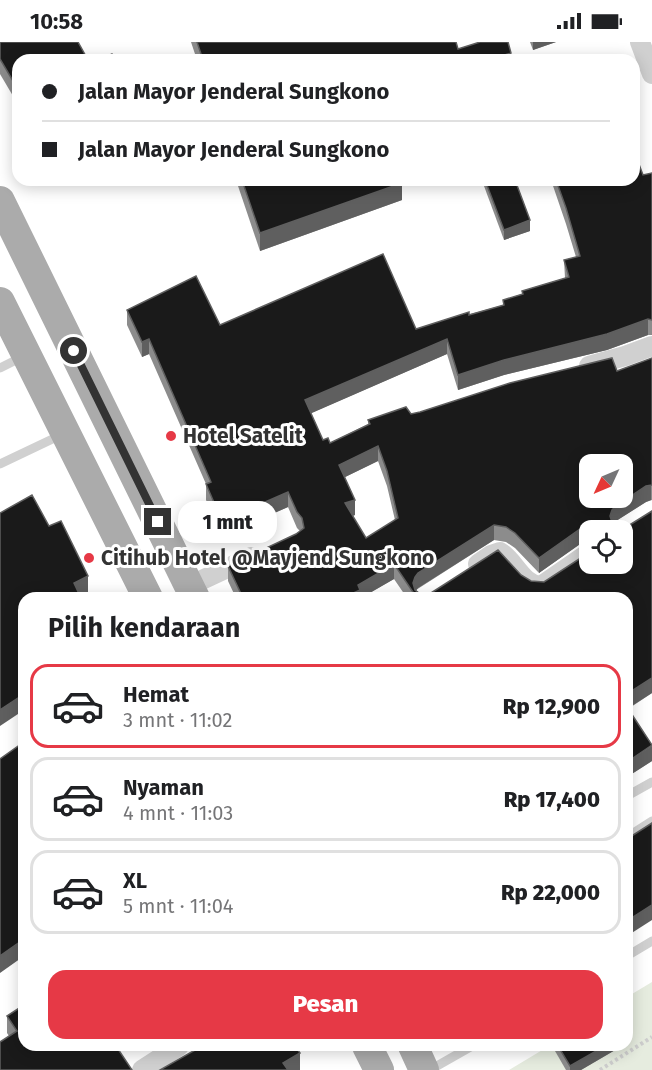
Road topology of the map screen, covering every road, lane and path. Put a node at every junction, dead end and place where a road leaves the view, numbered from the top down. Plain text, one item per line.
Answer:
1 (640, 42) edge
2 (652, 74) edge
3 (0, 201) edge
4 (0, 302) edge
5 (652, 346) edge
6 (26, 354) junction
7 (0, 368) edge
8 (570, 371) edge
9 (65, 433) junction
10 (0, 464) edge
11 (272, 547) edge
12 (579, 560) edge
13 (463, 573) edge
14 (145, 592) edge
15 (192, 592) edge
16 (652, 782) edge
17 (633, 793) edge
18 (652, 821) edge
19 (633, 833) edge
20 (652, 941) edge
21 (633, 952) edge
22 (652, 1037) edge
23 (633, 1049) edge
24 (171, 1051) edge
25 (370, 1051) edge
26 (415, 1051) edge
27 (463, 1051) edge
28 (630, 1051) edge
29 (142, 1070) edge
30 (379, 1070) edge
31 (424, 1070) edge
32 (430, 1070) edge
33 (600, 1070) edge

1 - 2 street
3 - 15 main road
4 - 6 main road
5 - 8 street
6 - 7 lane
6 - 9 main road
9 - 10 lane
9 - 14 main road
11 - 15 street
12 - 13 street
16 - 17 lane
18 - 19 lane
20 - 21 lane
22 - 23 path
24 - 29 street
25 - 30 main road
26 - 31 main road
27 - 32 lane
28 - 33 path

